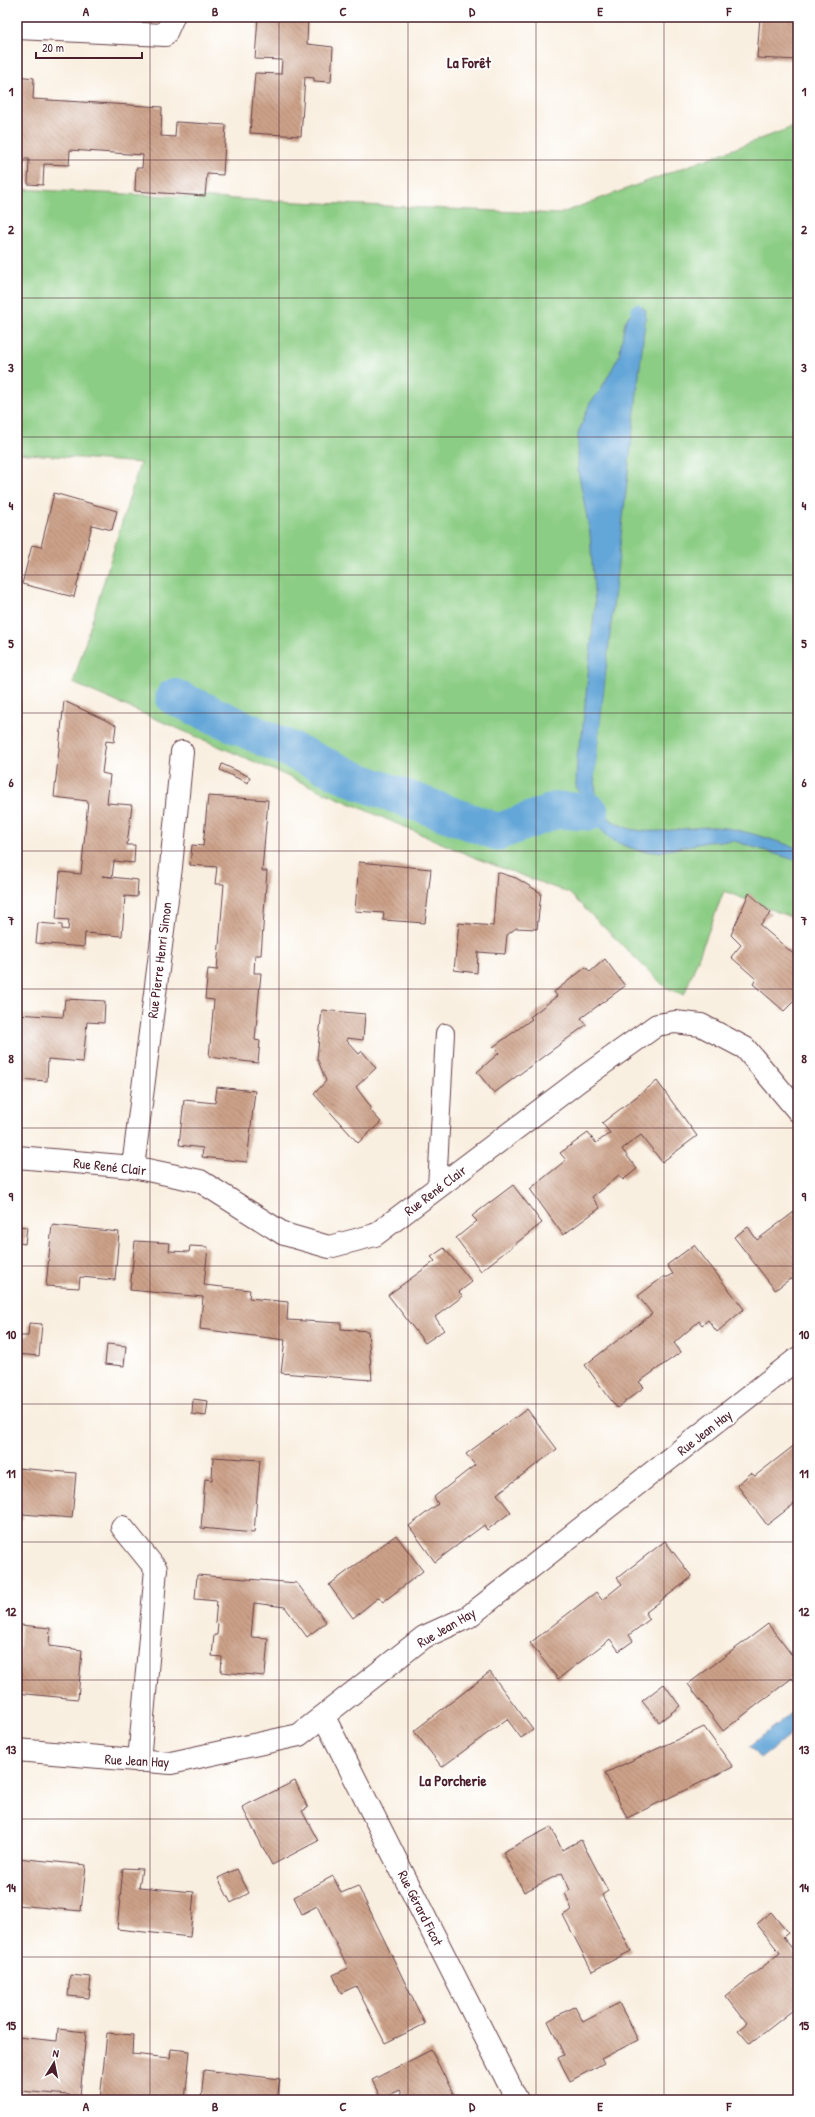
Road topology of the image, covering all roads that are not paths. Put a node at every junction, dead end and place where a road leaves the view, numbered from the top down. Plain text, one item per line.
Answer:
1 (173, 17) edge
2 (17, 28) edge
3 (182, 752) dead end
4 (445, 1033) dead end
5 (798, 1111) edge
6 (17, 1157) edge
7 (133, 1167) junction
8 (437, 1188) junction
9 (798, 1358) edge
10 (122, 1527) dead end
11 (324, 1716) junction
12 (17, 1750) edge
13 (139, 1761) junction
14 (517, 2100) edge

1 - 2 street
3 - 7 street, Rue Pierre Henri Simon
4 - 8 lane
5 - 8 street, Rue René Clair
6 - 7 street, Rue René Clair
7 - 8 street, Rue René Clair
9 - 11 street, Rue Jean Hay
10 - 13 street
11 - 13 street, Rue Jean Hay
11 - 14 street, Rue Gérard Ficot
12 - 13 street, Rue Jean Hay

